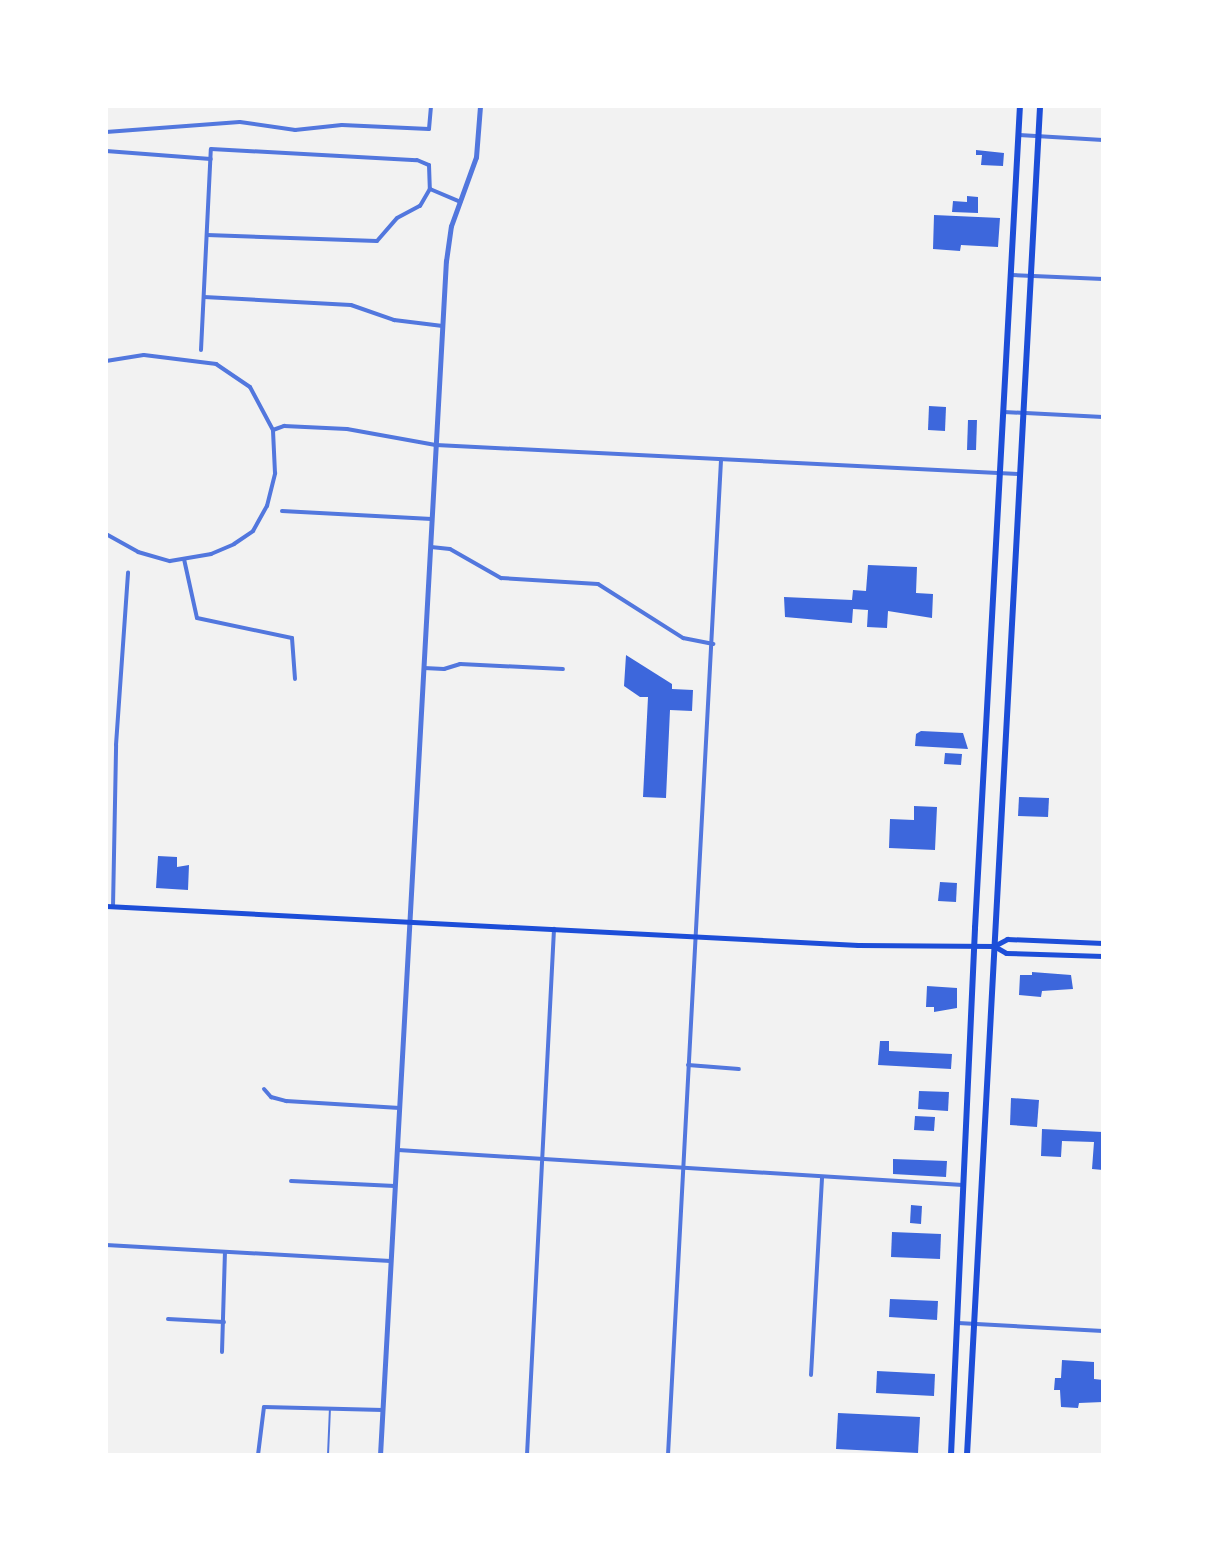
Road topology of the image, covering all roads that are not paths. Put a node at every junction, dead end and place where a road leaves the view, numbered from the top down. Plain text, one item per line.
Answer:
1 (431, 106) edge
2 (480, 106) edge
3 (1020, 106) edge
4 (1040, 106) edge
5 (106, 132) edge
6 (1019, 135) junction
7 (1038, 136) junction
8 (1103, 140) edge
9 (106, 151) edge
10 (211, 159) junction
11 (430, 189) junction
12 (460, 202) junction
13 (207, 235) junction
14 (1012, 275) junction
15 (1030, 276) junction
16 (1103, 279) edge
17 (204, 297) junction
18 (443, 326) junction
19 (201, 350) dead end
20 (106, 361) edge
21 (1004, 412) junction
22 (1022, 413) junction
23 (1103, 417) edge
24 (273, 430) junction
25 (436, 445) junction
26 (721, 459) junction
27 (1001, 473) junction
28 (1019, 474) junction
29 (282, 511) dead end
30 (432, 519) junction
31 (106, 534) edge
32 (431, 547) junction
33 (184, 559) junction
34 (128, 572) dead end
35 (713, 644) junction
36 (424, 668) junction
37 (563, 669) dead end
38 (295, 679) dead end
39 (109, 906) edge
40 (411, 921) junction
41 (554, 929) junction
42 (696, 936) junction
43 (1103, 943) edge
44 (974, 945) junction
45 (994, 946) junction
46 (1103, 956) edge
47 (688, 1065) junction
48 (739, 1069) dead end
49 (264, 1089) dead end
50 (400, 1108) junction
51 (398, 1150) junction
52 (542, 1159) junction
53 (683, 1167) junction
54 (822, 1178) junction
55 (291, 1181) dead end
56 (963, 1185) junction
57 (395, 1186) junction
58 (106, 1245) edge
59 (225, 1253) junction
60 (391, 1261) junction
61 (168, 1319) dead end
62 (224, 1322) junction
63 (957, 1323) junction
64 (974, 1324) junction
65 (1103, 1331) edge
66 (222, 1352) dead end
67 (811, 1375) dead end
68 (330, 1407) junction
69 (383, 1410) junction
70 (258, 1455) edge
71 (328, 1455) edge
72 (380, 1455) edge
73 (527, 1455) edge
74 (668, 1455) edge
75 (951, 1455) edge
76 (967, 1455) edge

1 - 5 street
2 - 12 street
3 - 6 main road
4 - 7 main road
6 - 7 street
6 - 14 main road
7 - 8 street
7 - 15 main road
9 - 10 street
10 - 11 street
10 - 13 street
11 - 12 street
11 - 13 street
12 - 18 street
13 - 17 street
14 - 15 street
14 - 21 main road
15 - 16 street
15 - 22 main road
17 - 18 street
17 - 19 street
18 - 25 street
20 - 24 street
21 - 22 street
21 - 27 main road
22 - 23 street
22 - 28 main road
24 - 25 street
24 - 33 street
25 - 26 street
25 - 30 street
26 - 27 street
26 - 35 street
27 - 28 street
27 - 44 main road
28 - 45 main road
29 - 30 street
30 - 32 street
31 - 33 street
32 - 35 street
32 - 36 street
33 - 38 street
34 - 39 street
35 - 42 street
36 - 37 street
36 - 40 street
39 - 40 main road
40 - 41 main road
40 - 50 street
41 - 42 main road
41 - 52 street
42 - 44 main road
42 - 47 street
43 - 45 main road
44 - 45 main road
44 - 56 main road
45 - 46 main road
45 - 64 main road
47 - 48 street
47 - 53 street
49 - 50 street
50 - 51 street
51 - 52 street
51 - 57 street
52 - 53 street
52 - 73 street
53 - 54 street
53 - 74 street
54 - 56 street
54 - 67 street
55 - 57 street
56 - 63 main road
57 - 60 street
58 - 59 street
59 - 60 street
59 - 62 street
60 - 69 street
61 - 62 street
62 - 66 street
63 - 64 street
63 - 75 main road
64 - 65 street
64 - 76 main road
68 - 69 street
68 - 70 street
68 - 71 lane
69 - 72 street

